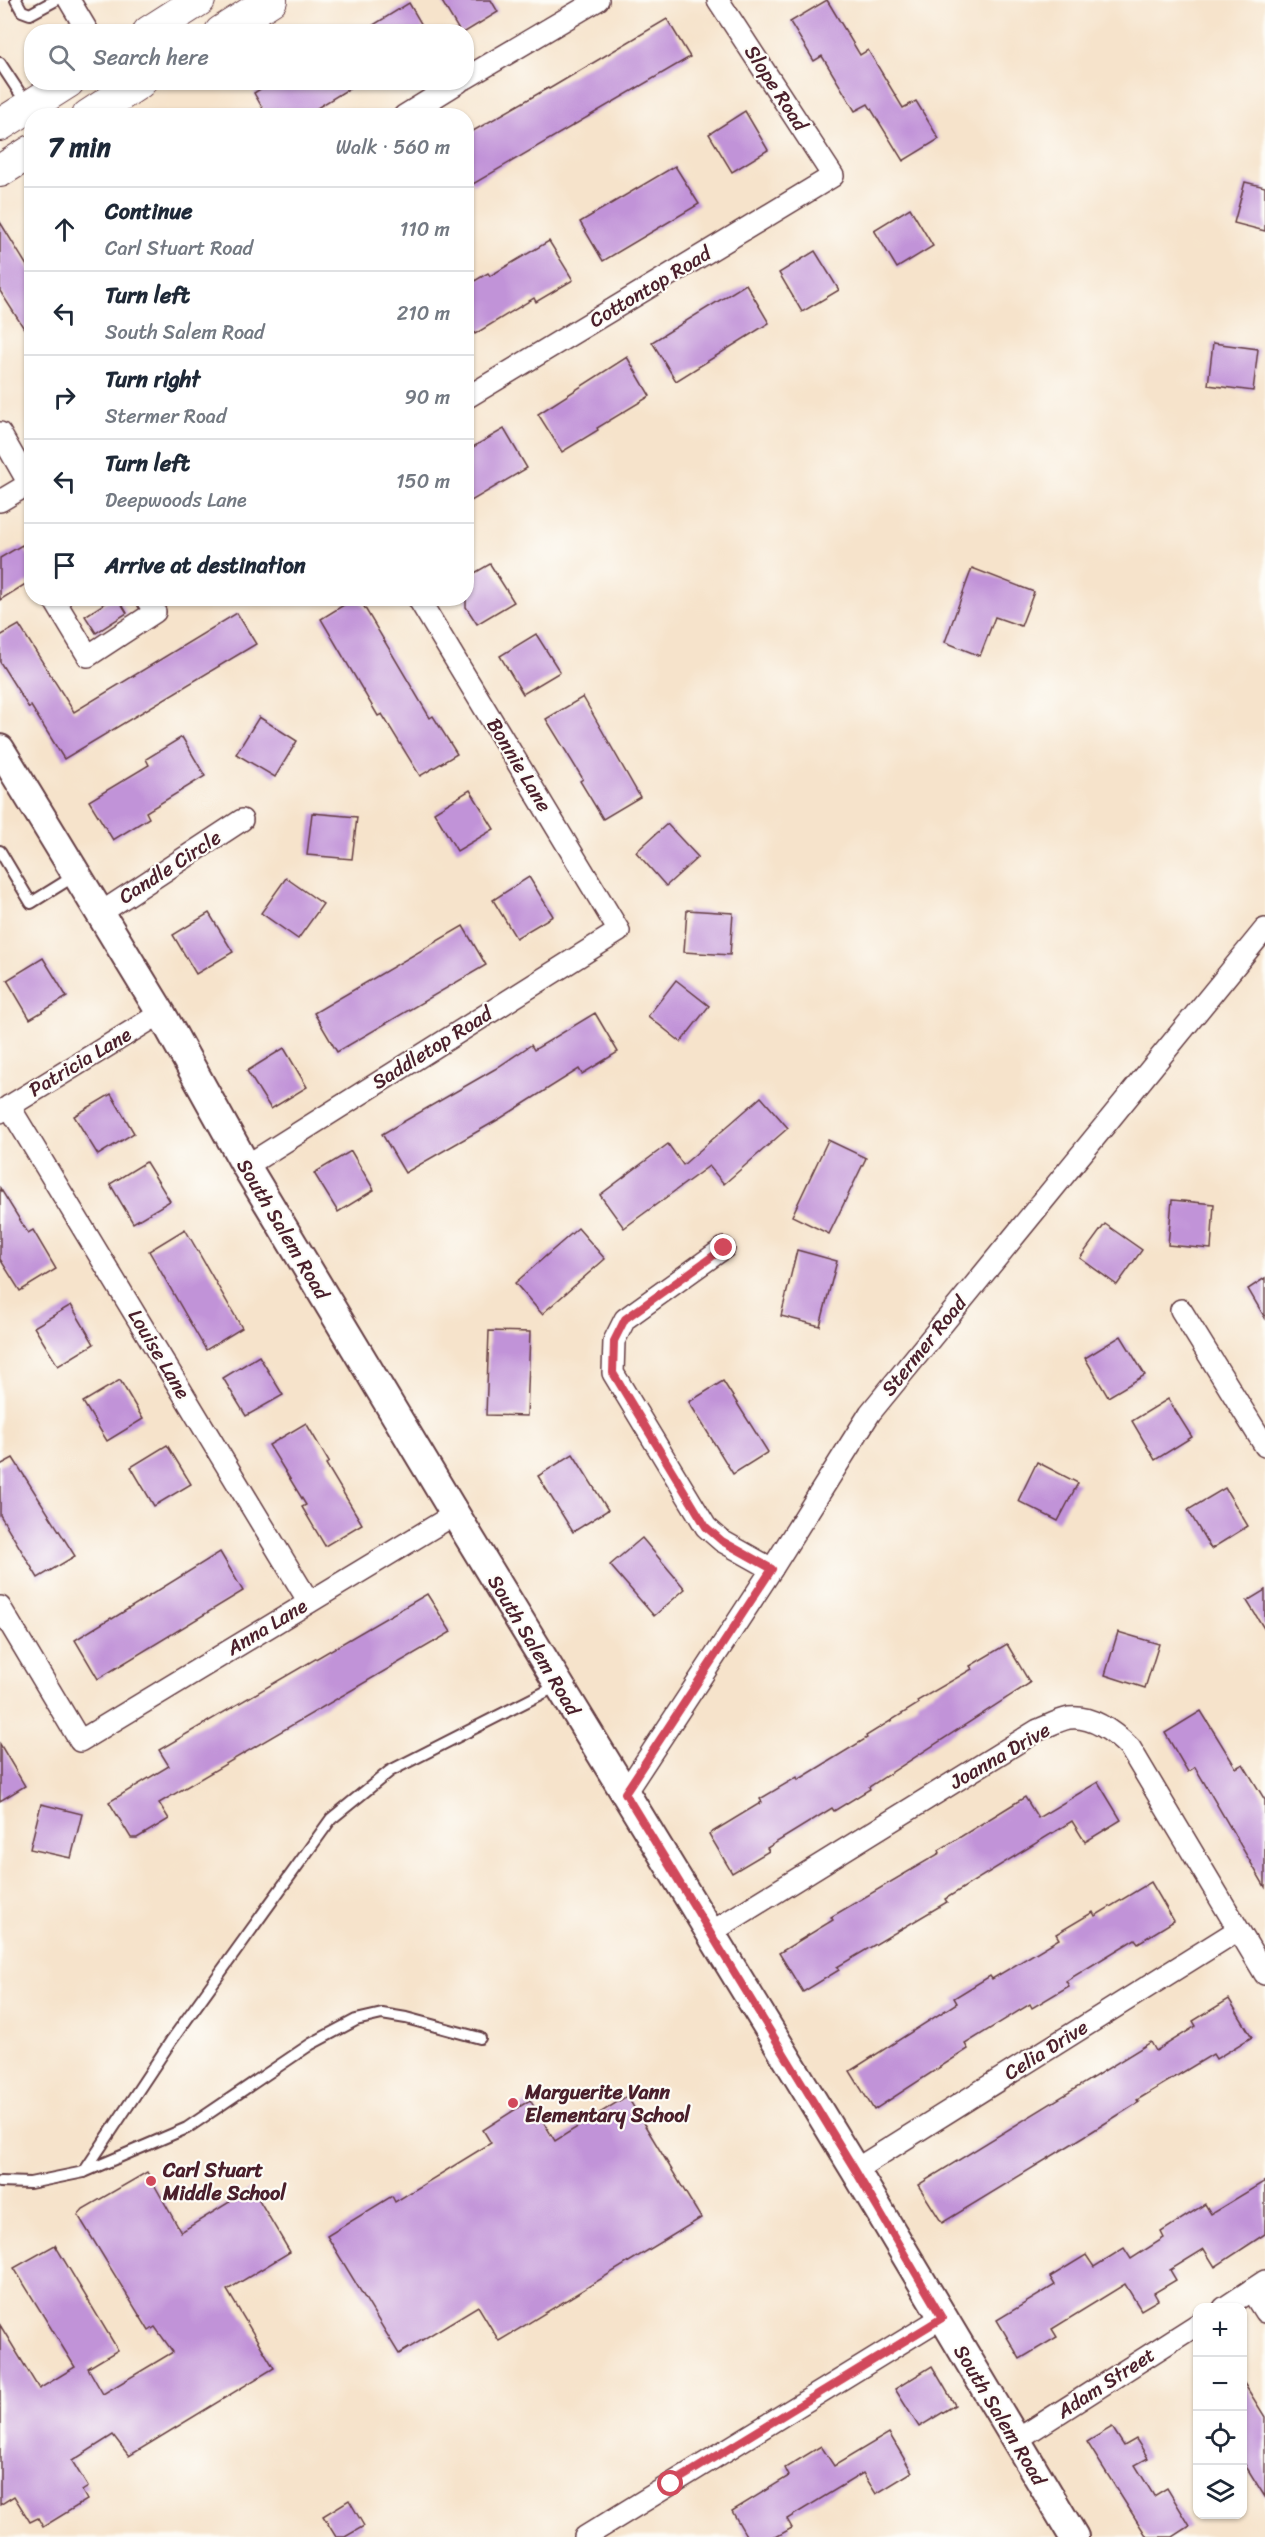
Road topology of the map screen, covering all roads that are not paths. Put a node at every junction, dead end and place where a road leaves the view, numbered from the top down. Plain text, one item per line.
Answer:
1 (16, 0) edge
2 (56, 0) edge
3 (69, 0) edge
4 (199, 0) edge
5 (271, 0) edge
6 (598, 0) edge
7 (718, 0) edge
8 (83, 24) edge
9 (162, 24) edge
10 (234, 24) edge
11 (0, 63) edge
12 (474, 73) edge
13 (56, 90) edge
14 (128, 90) edge
15 (446, 90) edge
16 (29, 107) joint
17 (100, 108) edge
18 (417, 108) edge
19 (24, 110) edge
20 (0, 125) edge
21 (24, 156) edge
22 (0, 171) edge
23 (833, 176) joint
24 (474, 393) edge
25 (0, 434) edge
26 (24, 475) edge
27 (24, 488) edge
28 (0, 501) edge
29 (58, 606) edge
30 (151, 606) edge
31 (423, 606) edge
32 (2, 756) edge
33 (242, 820) dead end
34 (0, 851) edge
35 (76, 875) junction
36 (99, 914) junction
37 (1265, 929) edge
38 (619, 931) joint
39 (161, 1013) junction
40 (4, 1109) edge
41 (246, 1166) junction
42 (724, 1248) dead end
43 (1181, 1310) dead end
44 (1265, 1446) edge
45 (455, 1514) junction
46 (772, 1569) junction
47 (309, 1602) junction
48 (0, 1607) edge
49 (559, 1684) junction
50 (625, 1793) junction
51 (1238, 1930) junction
52 (710, 1933) junction
53 (1265, 1974) edge
54 (480, 2038) dead end
55 (855, 2170) junction
56 (84, 2172) junction
57 (0, 2182) edge
58 (1258, 2286) edge
59 (1230, 2303) edge
60 (1265, 2312) edge
61 (942, 2318) junction
62 (1193, 2327) edge
63 (1016, 2441) junction
64 (585, 2537) edge
65 (1074, 2537) edge

1 - 2 lane
3 - 8 street
4 - 9 main road
5 - 10 main road
6 - 12 street
7 - 23 street, Slope Road
11 - 16 lane
13 - 16 main road
14 - 17 main road
15 - 18 street
19 - 20 main road
21 - 22 main road
23 - 24 street, Cottontop Road
25 - 26 street
27 - 28 street
29 - 30 street
31 - 38 street, Bonnie Lane
32 - 35 main road, South Salem Road
33 - 36 street, Candle Circle
34 - 35 lane
35 - 36 main road, South Salem Road
36 - 39 main road, South Salem Road
37 - 46 street, Stermer Road
38 - 41 street, Saddletop Road
39 - 40 street, Patricia Lane
39 - 41 main road, South Salem Road
40 - 47 street, Louise Lane
41 - 45 main road, South Salem Road
42 - 46 street
43 - 44 street
45 - 47 street, Anna Lane
45 - 49 main road, South Salem Road
46 - 50 street, Stermer Road
47 - 48 street, Anna Lane
49 - 50 main road, South Salem Road
49 - 56 lane
50 - 52 main road, South Salem Road
51 - 52 street, Joanna Drive
51 - 53 street, Joanna Drive
51 - 55 street, Celia Drive
52 - 55 main road, South Salem Road
54 - 56 lane
55 - 61 main road, South Salem Road
56 - 57 lane
58 - 59 street
58 - 60 street
61 - 63 main road, South Salem Road
61 - 64 street
62 - 63 street, Adam Street
63 - 65 main road, South Salem Road

